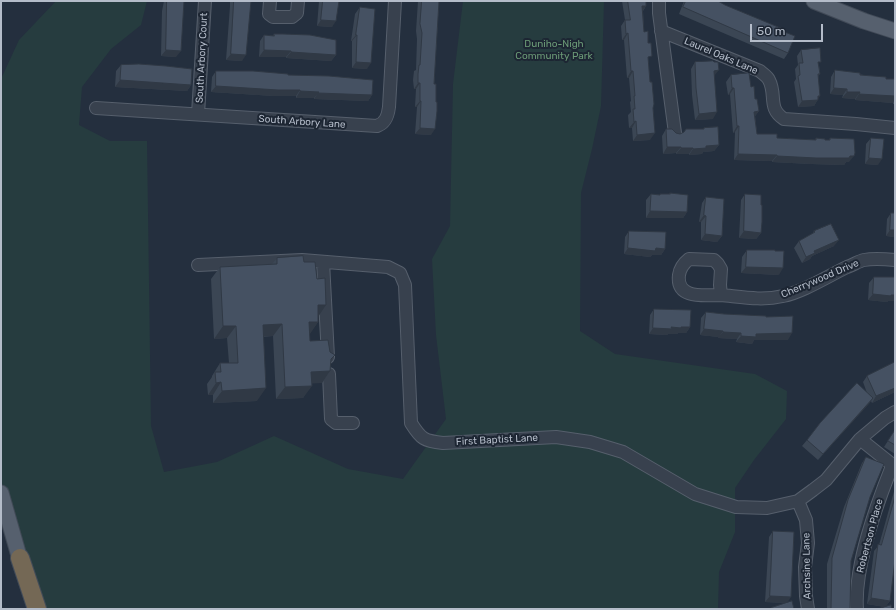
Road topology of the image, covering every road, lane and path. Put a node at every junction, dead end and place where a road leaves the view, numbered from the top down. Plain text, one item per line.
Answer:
1 (205, 1) edge
2 (270, 1) edge
3 (298, 1) edge
4 (395, 1) edge
5 (659, 1) edge
6 (814, 1) edge
7 (832, 1) edge
8 (895, 24) edge
9 (661, 31) junction
10 (895, 31) edge
11 (96, 108) dead end
12 (198, 114) junction
13 (895, 128) edge
14 (675, 133) edge
15 (895, 260) edge
16 (323, 262) junction
17 (198, 265) dead end
18 (721, 295) dead end
19 (328, 360) edge
20 (329, 374) edge
21 (895, 412) edge
22 (353, 423) dead end
23 (860, 440) junction
24 (894, 467) edge
25 (1, 493) edge
26 (798, 502) junction
27 (20, 558) joint
28 (36, 609) edge
29 (808, 609) edge
30 (857, 609) edge

1 - 12 street, South Arbory Court
2 - 3 street
4 - 12 street, South Arbory Lane
5 - 9 street
6 - 10 main road
7 - 8 main road
9 - 13 street, Laurel Oaks Lane
9 - 14 street
11 - 12 street, South Arbory Lane
15 - 18 street, Cherrywood Drive
16 - 17 street, First Baptist Lane
16 - 19 street
16 - 26 street, First Baptist Lane
20 - 22 street
21 - 23 street, First Baptist Lane
23 - 24 street
23 - 26 street, First Baptist Lane
24 - 30 street, Robertson Place
25 - 27 main road
26 - 29 street, Archsine Lane
27 - 28 highway

